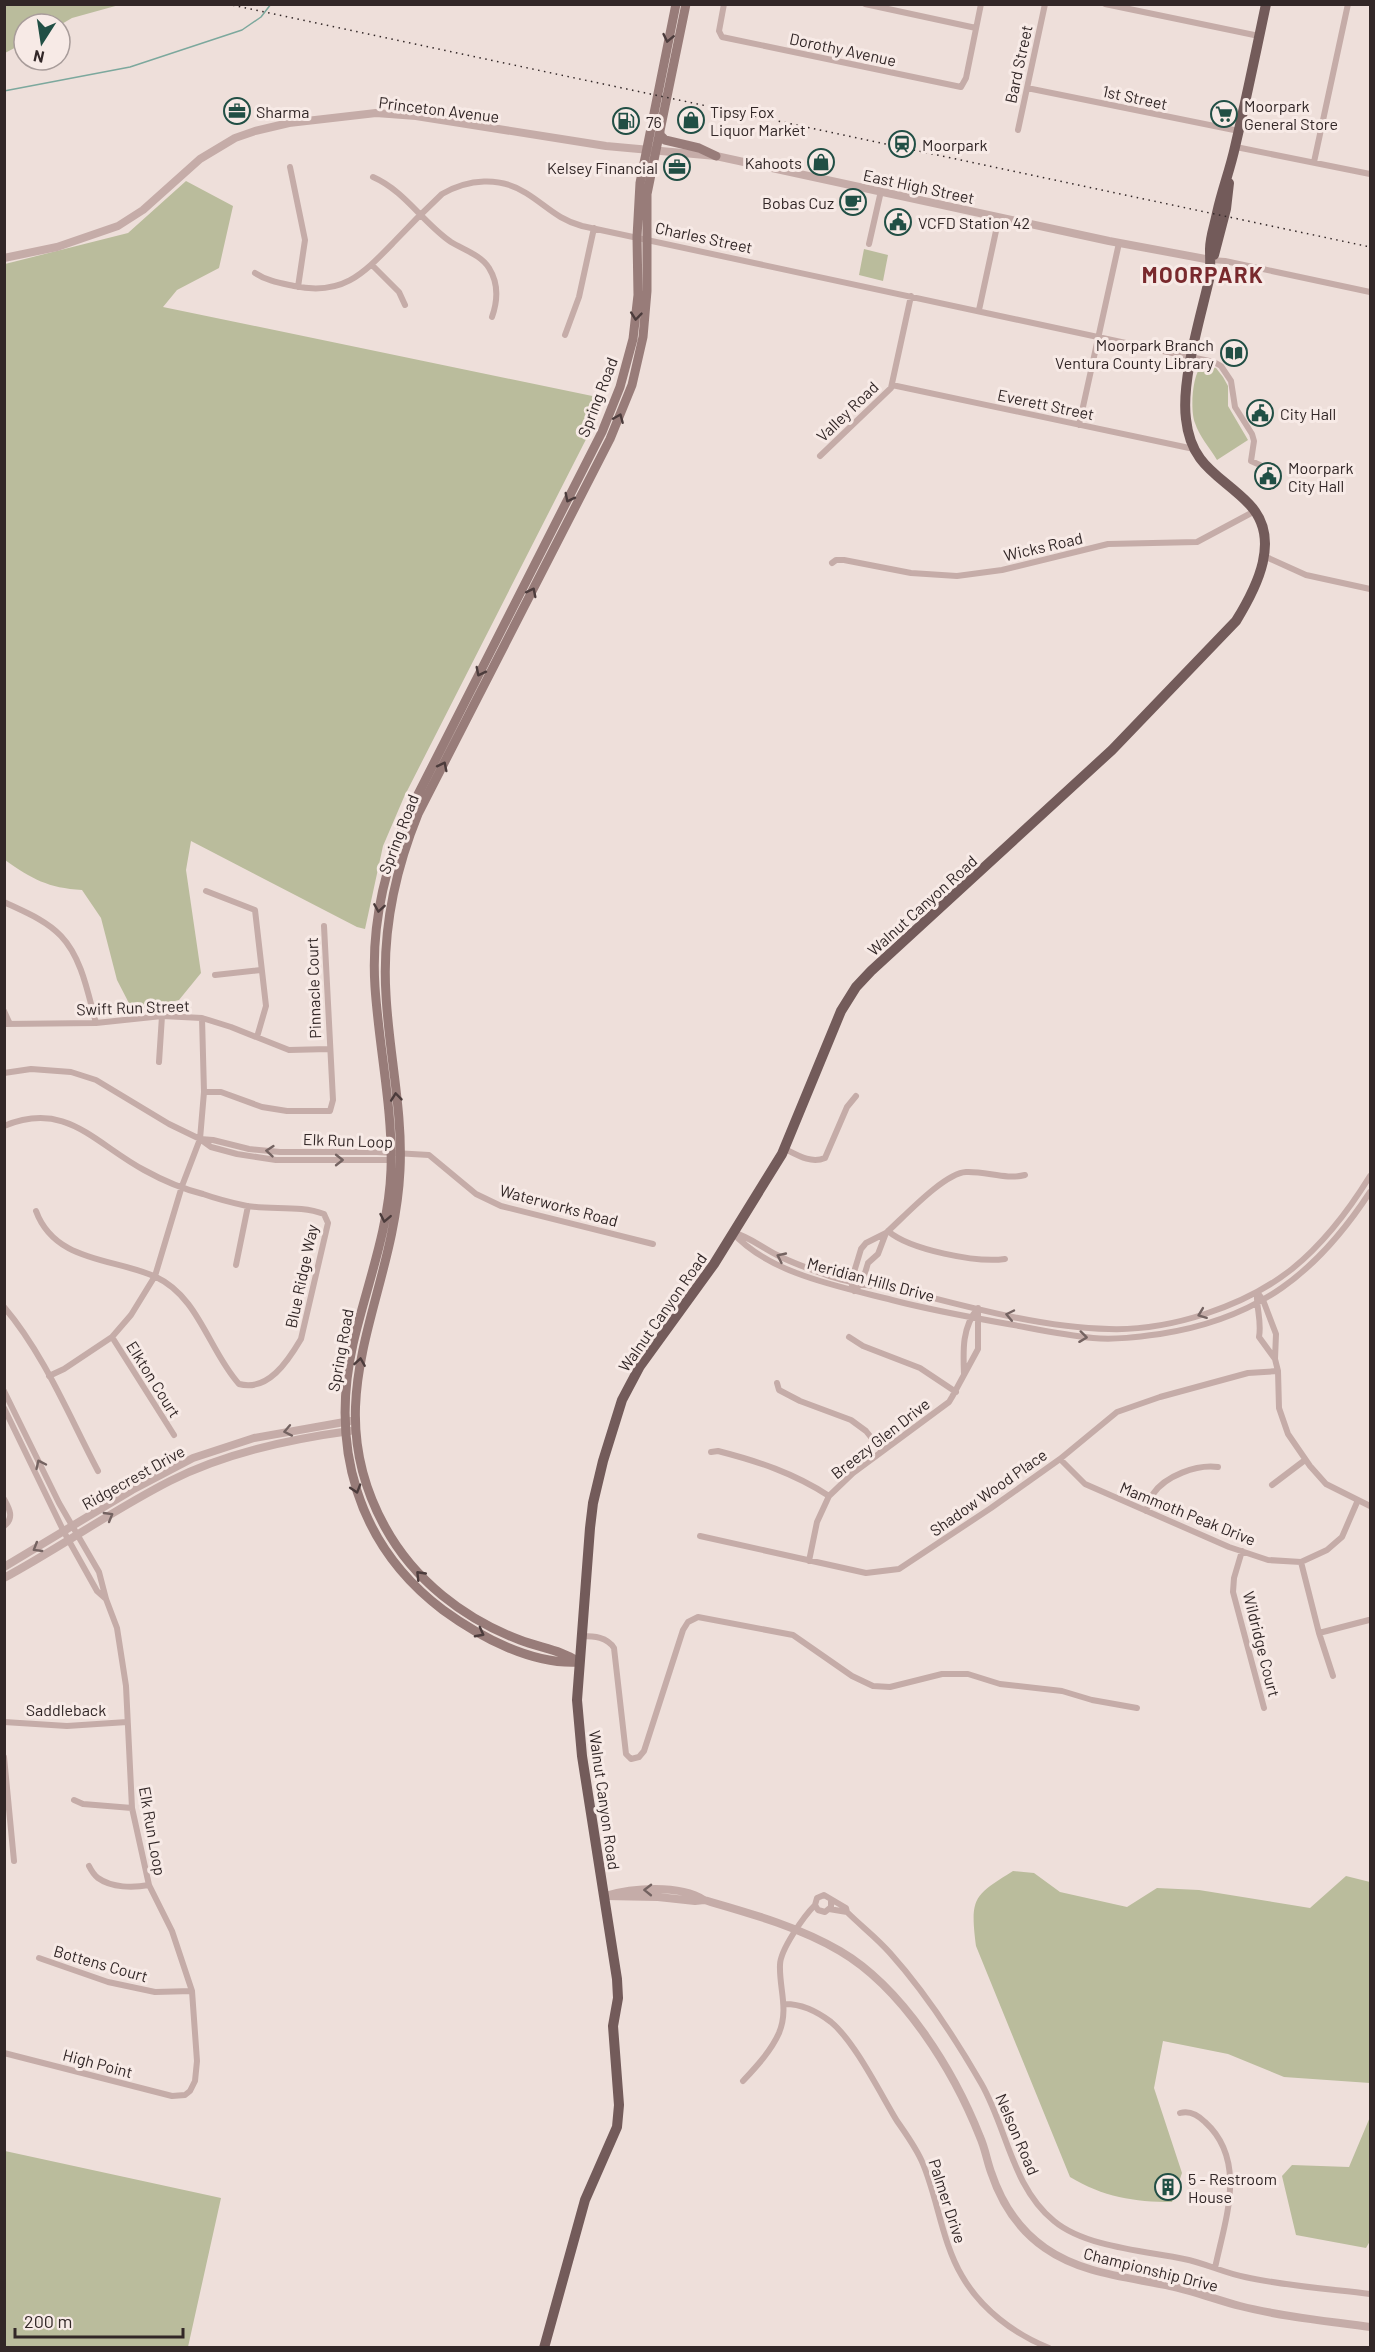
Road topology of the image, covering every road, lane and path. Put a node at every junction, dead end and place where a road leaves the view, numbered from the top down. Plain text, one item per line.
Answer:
1 (676, 4) edge
2 (686, 4) edge
3 (724, 4) edge
4 (865, 4) edge
5 (981, 4) edge
6 (1045, 4) edge
7 (1105, 4) edge
8 (1266, 4) edge
9 (1348, 4) edge
10 (976, 28) junction
11 (1259, 36) junction
12 (1027, 88) junction
13 (661, 125) junction
14 (1018, 130) dead end
15 (1239, 131) junction
16 (1236, 147) junction
17 (651, 150) junction
18 (716, 156) junction
19 (1314, 162) junction
20 (290, 167) dead end
21 (1371, 174) edge
22 (373, 177) dead end
23 (881, 191) junction
24 (420, 214) junction
25 (999, 217) junction
26 (594, 228) junction
27 (642, 238) junction
28 (1119, 243) junction
29 (870, 244) dead end
30 (4, 258) edge
31 (1211, 260) junction
32 (372, 265) junction
33 (255, 273) dead end
34 (298, 287) junction
35 (1371, 292) edge
36 (911, 296) junction
37 (405, 305) dead end
38 (979, 310) junction
39 (492, 317) dead end
40 (565, 335) dead end
41 (1100, 336) junction
42 (1192, 357) junction
43 (892, 385) junction
44 (1079, 425) junction
45 (1194, 449) junction
46 (820, 456) dead end
47 (1260, 465) dead end
48 (1255, 511) junction
49 (1264, 556) junction
50 (832, 563) dead end
51 (1371, 589) edge
52 (206, 891) dead end
53 (4, 902) edge
54 (324, 926) dead end
55 (261, 970) junction
56 (215, 975) dead end
57 (4, 1011) edge
58 (162, 1016) junction
59 (202, 1018) junction
60 (7, 1023) edge
61 (96, 1023) junction
62 (257, 1037) junction
63 (329, 1049) junction
64 (159, 1062) dead end
65 (4, 1073) edge
66 (204, 1092) junction
67 (856, 1096) dead end
68 (4, 1126) edge
69 (201, 1139) junction
70 (785, 1149) junction
71 (394, 1156) junction
72 (1025, 1175) dead end
73 (1371, 1176) edge
74 (182, 1186) junction
75 (1371, 1192) edge
76 (248, 1206) junction
77 (36, 1210) dead end
78 (1347, 1211) junction
79 (1354, 1217) junction
80 (732, 1232) junction
81 (887, 1232) junction
82 (653, 1244) dead end
83 (865, 1244) junction
84 (878, 1254) junction
85 (1005, 1259) dead end
86 (236, 1265) dead end
87 (155, 1276) junction
88 (851, 1282) junction
89 (862, 1283) junction
90 (854, 1291) junction
91 (1257, 1292) junction
92 (1263, 1300) junction
93 (1256, 1304) junction
94 (4, 1307) edge
95 (978, 1308) junction
96 (970, 1318) junction
97 (978, 1319) junction
98 (112, 1337) junction
99 (849, 1337) dead end
100 (1276, 1343) junction
101 (1264, 1345) junction
102 (963, 1353) junction
103 (975, 1355) junction
104 (1275, 1359) junction
105 (1278, 1371) junction
106 (964, 1374) junction
107 (49, 1376) junction
108 (777, 1383) dead end
109 (4, 1391) edge
110 (956, 1392) junction
111 (4, 1408) edge
112 (350, 1426) junction
113 (174, 1435) dead end
114 (882, 1451) junction
115 (711, 1452) dead end
116 (1060, 1459) junction
117 (1305, 1460) junction
118 (1218, 1467) dead end
119 (98, 1471) dead end
120 (1272, 1485) dead end
121 (829, 1496) junction
122 (4, 1499) edge
123 (1358, 1500) junction
124 (1371, 1506) edge
125 (1146, 1511) junction
126 (4, 1526) edge
127 (73, 1526) junction
128 (64, 1532) junction
129 (78, 1534) junction
130 (700, 1536) dead end
131 (68, 1540) junction
132 (1242, 1551) junction
133 (808, 1561) junction
134 (1301, 1562) junction
135 (4, 1567) edge
136 (4, 1578) edge
137 (106, 1599) junction
138 (1369, 1620) dead end
139 (1318, 1634) junction
140 (582, 1636) junction
141 (579, 1662) junction
142 (1333, 1676) dead end
143 (1137, 1708) dead end
144 (1264, 1708) dead end
145 (4, 1722) edge
146 (126, 1722) junction
147 (4, 1757) edge
148 (74, 1800) dead end
149 (132, 1808) junction
150 (14, 1861) dead end
151 (89, 1866) dead end
152 (149, 1885) junction
153 (604, 1896) junction
154 (831, 1900) junction
155 (815, 1905) junction
156 (829, 1909) junction
157 (847, 1912) junction
158 (795, 1931) junction
159 (39, 1958) dead end
160 (192, 1991) junction
161 (785, 2004) junction
162 (4, 2053) edge
163 (743, 2081) dead end
164 (185, 2095) joint
165 (1180, 2114) dead end
166 (1215, 2268) junction
167 (1371, 2294) edge
168 (1371, 2327) edge
169 (544, 2348) edge
170 (1049, 2348) edge

1 -> 17 main road, Spring Road
2 - 13 main road, Spring Road
3 - 10 street, Dorothy Avenue
4 - 10 street
5 - 10 street
6 - 12 street, Bard Street
7 - 11 street
8 - 11 main road
9 - 19 street
11 - 15 main road
12 - 14 street, Bard Street
12 - 15 street, 1st Street
13 - 17 main road, Spring Road
13 - 18 main road
15 - 16 main road
16 - 19 street
16 - 31 main road
17 - 18 street, East High Street
17 - 27 main road, Spring Road
17 - 30 street, Princeton Avenue
18 - 23 street, East High Street
19 - 21 street
20 - 34 street
22 - 24 street
23 - 25 street, East High Street
23 - 29 street
24 - 26 street, Charles Street
24 - 32 street, Charles Street
24 - 39 street
25 - 28 street, East High Street
25 - 38 street
26 - 27 street, Charles Street
26 - 40 street
27 - 36 street, Charles Street
27 - 71 main road, Spring Road
28 - 31 street, East High Street
28 - 41 street
31 - 35 street
31 - 42 main road
32 - 34 street, Charles Street
32 - 37 street
33 - 34 street, Charles Street
36 - 38 street, Charles Street
36 - 43 street
38 - 41 street, Charles Street
41 - 42 street, Charles Street
41 - 44 street
42 - 45 main road
42 - 47 street, Charles Street
43 - 44 street, Everett Street
43 - 46 street, Valley Road
44 - 45 street, Everett Street
45 - 48 main road
48 - 49 main road, Walnut Canyon Road
48 - 50 street, Wicks Road
49 - 51 street
49 - 70 main road, Walnut Canyon Road
52 - 55 street
53 - 61 street
54 - 63 street, Pinnacle Court
55 - 56 street
55 - 62 street
57 - 60 street
58 - 59 street, Swift Run Street
58 - 61 street, Swift Run Street
58 - 64 street
59 - 62 street, Swift Run Street
59 - 66 street
60 - 61 street, Swift Run Street
62 - 63 street, Swift Run Street
63 - 66 street, Pinnacle Court
65 - 69 street, Elk Run Loop
66 - 69 street
67 - 70 street
68 - 74 street
69 - 71 street, Elk Run Loop
69 - 74 street
70 - 80 main road, Walnut Canyon Road
71 - 82 street, Waterworks Road
71 - 112 main road, Spring Road
72 - 81 street
73 - 78 street, Meridian Hills Drive
74 - 76 street
74 - 87 street
75 - 79 street, Meridian Hills Drive
76 - 86 street
76 - 87 street, Blue Ridge Way
77 - 87 street
78 - 79 street
78 - 91 street, Meridian Hills Drive
79 - 92 street, Meridian Hills Drive
88 -> 80 street, Meridian Hills Drive
80 - 90 street, Meridian Hills Drive
80 - 140 main road, Walnut Canyon Road
81 - 83 street
81 - 84 street
81 - 85 street
83 - 84 street
83 - 88 street
84 - 89 street
87 - 98 street
88 - 89 street, Meridian Hills Drive
88 - 90 street
89 - 90 street
89 - 95 street, Meridian Hills Drive
90 - 96 street, Meridian Hills Drive
91 - 92 street
91 - 93 street
91 -> 95 street, Meridian Hills Drive
92 - 93 street, Meridian Hills Drive
92 - 100 street
97 -> 93 street, Meridian Hills Drive
93 - 101 street
94 - 107 street
95 - 96 street, Breezy Glen Drive
95 - 97 street, Breezy Glen Drive
96 - 97 street, Meridian Hills Drive
96 - 102 street, Breezy Glen Drive
97 - 103 street, Breezy Glen Drive
98 - 107 street
98 - 113 street, Elkton Court
99 - 110 street
100 - 101 street
100 - 104 street
101 - 104 street
102 - 103 street
102 - 106 street, Breezy Glen Drive
103 - 106 street, Breezy Glen Drive
104 - 105 street
105 - 116 street, Shadow Wood Place
105 - 117 street
106 - 110 street, Breezy Glen Drive
107 - 119 street
108 - 114 street
127 -> 109 street, Elk Run Loop
110 - 114 street, Breezy Glen Drive
111 - 128 street, Elk Run Loop
112 -> 127 street, Ridgecrest Drive
129 -> 112 street, Ridgecrest Drive
112 - 141 main road, Spring Road
114 - 121 street, Breezy Glen Drive
115 - 121 street
116 - 125 street, Mammoth Peak Drive
116 - 133 street, Shadow Wood Place
117 - 120 street
117 - 123 street
118 - 125 street
121 - 133 street, Breezy Glen Drive
122 - 126 street
123 - 124 street
123 - 134 street, Mammoth Peak Drive
125 - 132 street, Mammoth Peak Drive
127 - 128 street, Ridgecrest Drive
127 - 129 street, Elk Run Loop
128 - 131 street, Elk Run Loop
128 -> 135 street, Ridgecrest Drive
129 - 131 street, Ridgecrest Drive
129 - 137 street, Elk Run Loop
130 - 133 street, Shadow Wood Place
131 - 136 street, Ridgecrest Drive
131 - 137 street, Elk Run Loop
132 - 134 street, Mammoth Peak Drive
132 - 144 street, Wildridge Court
134 - 139 street
137 - 146 street, Elk Run Loop
138 - 139 street
139 - 142 street
140 - 141 main road, Walnut Canyon Road
140 - 143 street
141 - 153 main road, Walnut Canyon Road
145 - 146 street, Saddleback
146 - 149 street, Elk Run Loop
147 - 150 street
148 - 149 street
149 - 152 street, Elk Run Loop
151 - 152 street
152 - 160 street, Elk Run Loop
153 - 158 street, Championship Drive
153 - 169 main road, Walnut Canyon Road
154 - 155 street
154 - 156 street
154 - 157 street, Nelson Road
155 - 156 street
155 - 158 street
156 - 157 street
157 - 166 street, Nelson Road
158 - 161 street
158 - 168 street, Championship Drive
159 - 160 street, Bottens Court
160 - 164 street, Elk Run Loop
161 - 163 street
161 - 170 street, Palmer Drive
162 - 164 street, High Point
165 - 166 street
166 - 167 street, Nelson Road

